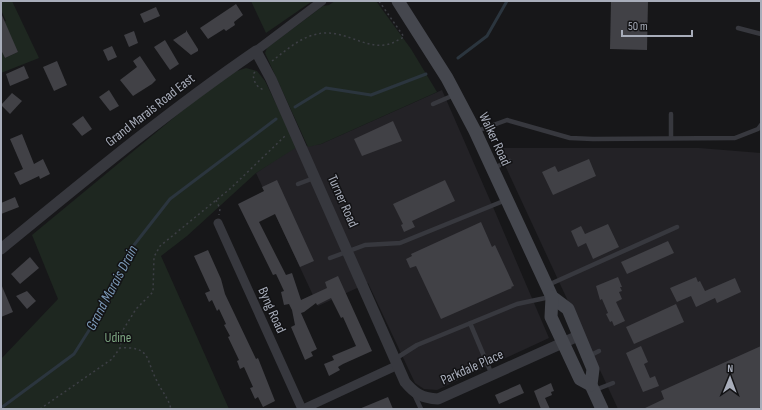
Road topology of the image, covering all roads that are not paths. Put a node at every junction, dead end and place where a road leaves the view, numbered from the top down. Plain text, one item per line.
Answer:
1 (322, 1) edge
2 (398, 1) edge
3 (738, 28) dead end
4 (761, 34) edge
5 (256, 51) junction
6 (456, 94) junction
7 (433, 104) dead end
8 (671, 114) dead end
9 (761, 125) edge
10 (475, 131) junction
11 (671, 138) junction
12 (510, 161) dead end
13 (492, 168) junction
14 (316, 178) junction
15 (298, 184) dead end
16 (506, 200) junction
17 (218, 223) road end
18 (677, 227) dead end
19 (1, 249) edge
20 (348, 251) junction
21 (330, 258) dead end
22 (549, 291) junction
23 (470, 323) junction
24 (578, 336) junction
25 (563, 343) junction
26 (600, 351) dead end
27 (587, 356) junction
28 (397, 362) junction
29 (492, 375) junction
30 (614, 382) dead end
31 (592, 388) junction
32 (413, 392) junction
33 (302, 409) edge
34 (421, 409) edge
35 (602, 409) edge

1 - 5 street, Grand Marais Road East
2 - 6 main road, Walker Road
3 - 4 lane
5 - 14 street, Turner Road
5 - 19 street, Grand Marais Road East
6 - 7 lane
6 - 10 main road, Walker Road
8 - 11 lane
9 - 11 lane
10 - 11 lane
10 - 13 main road, Walker Road
12 - 13 lane
13 - 16 main road, Walker Road
14 - 15 lane
14 - 20 street, Turner Road
16 - 20 lane
16 - 22 main road, Walker Road
17 - 33 street, Byng Road
18 - 22 lane
20 - 21 lane
20 - 28 street, Turner Road
22 - 23 lane
22 - 24 main road, Walker Road
22 - 25 main road, Walker Road
23 - 28 lane
23 - 29 lane
24 - 25 street, Parkdale Place
24 - 27 main road, Walker Road
25 - 29 street, Parkdale Place
25 - 31 main road, Walker Road
26 - 27 lane
27 - 31 main road, Walker Road
28 - 32 street
28 - 33 street
29 - 32 street, Parkdale Place
30 - 31 lane
31 - 35 main road, Walker Road
32 - 34 lane

